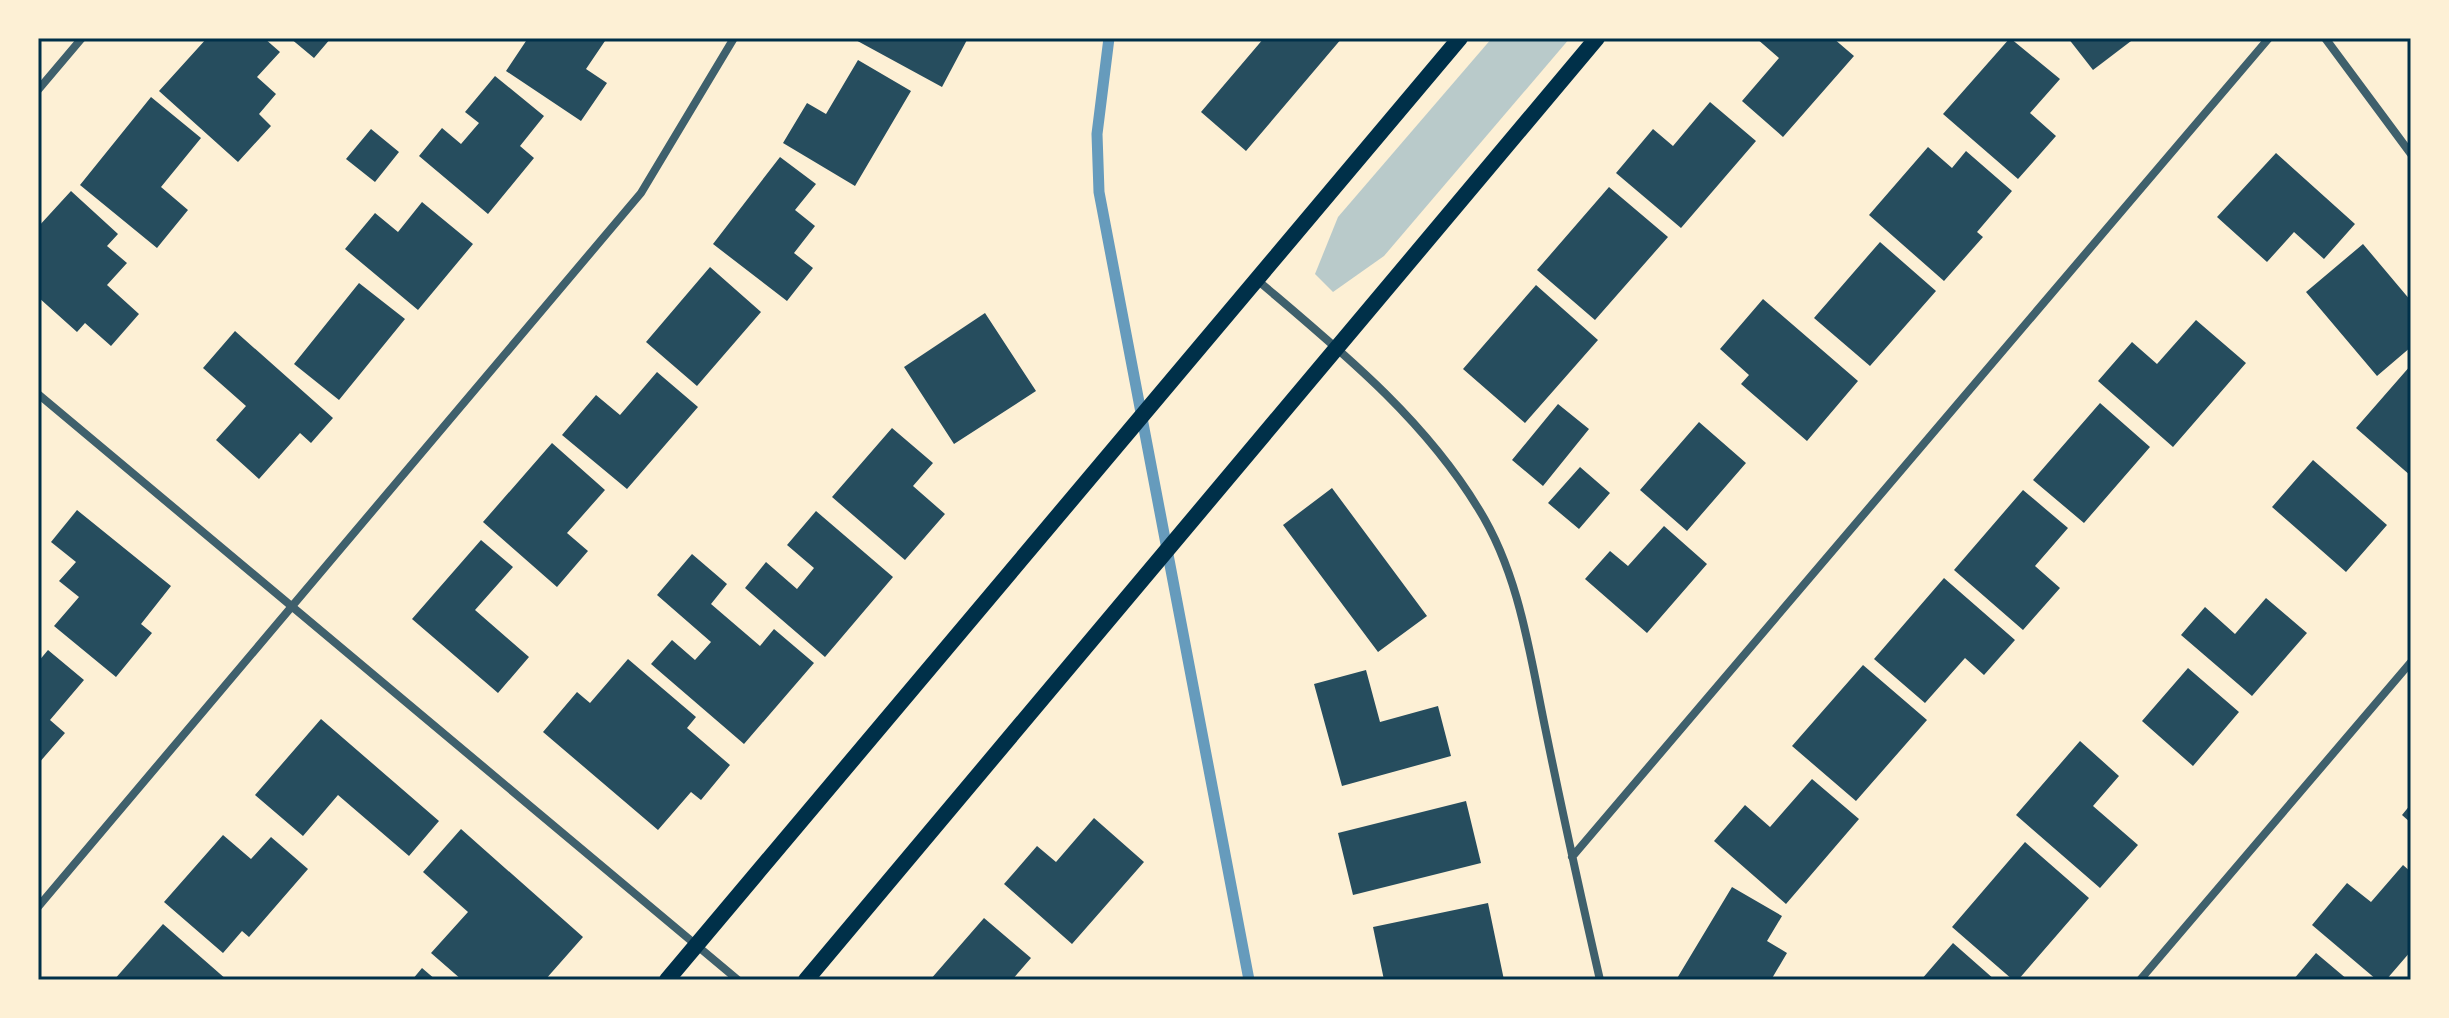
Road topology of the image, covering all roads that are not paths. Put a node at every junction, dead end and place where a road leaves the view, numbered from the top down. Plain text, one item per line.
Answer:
1 (82, 38) edge
2 (734, 38) edge
3 (1460, 38) edge
4 (1597, 38) edge
5 (2269, 38) edge
6 (2325, 38) edge
7 (38, 90) edge
8 (2411, 154) edge
9 (1256, 279) junction
10 (1335, 347) junction
11 (38, 394) edge
12 (293, 607) junction
13 (2411, 662) edge
14 (1572, 857) junction
15 (38, 907) edge
16 (697, 945) junction
17 (667, 980) edge
18 (738, 980) edge
19 (806, 980) edge
20 (1600, 980) edge
21 (2140, 980) edge

1 - 7 street
2 - 12 street
3 - 9 main road
4 - 10 main road
5 - 14 street
6 - 8 street
9 - 10 street
9 - 16 main road
10 - 14 street
10 - 19 main road
11 - 12 street
12 - 15 street
12 - 16 street
13 - 21 street
14 - 20 street
16 - 17 main road
16 - 18 street

